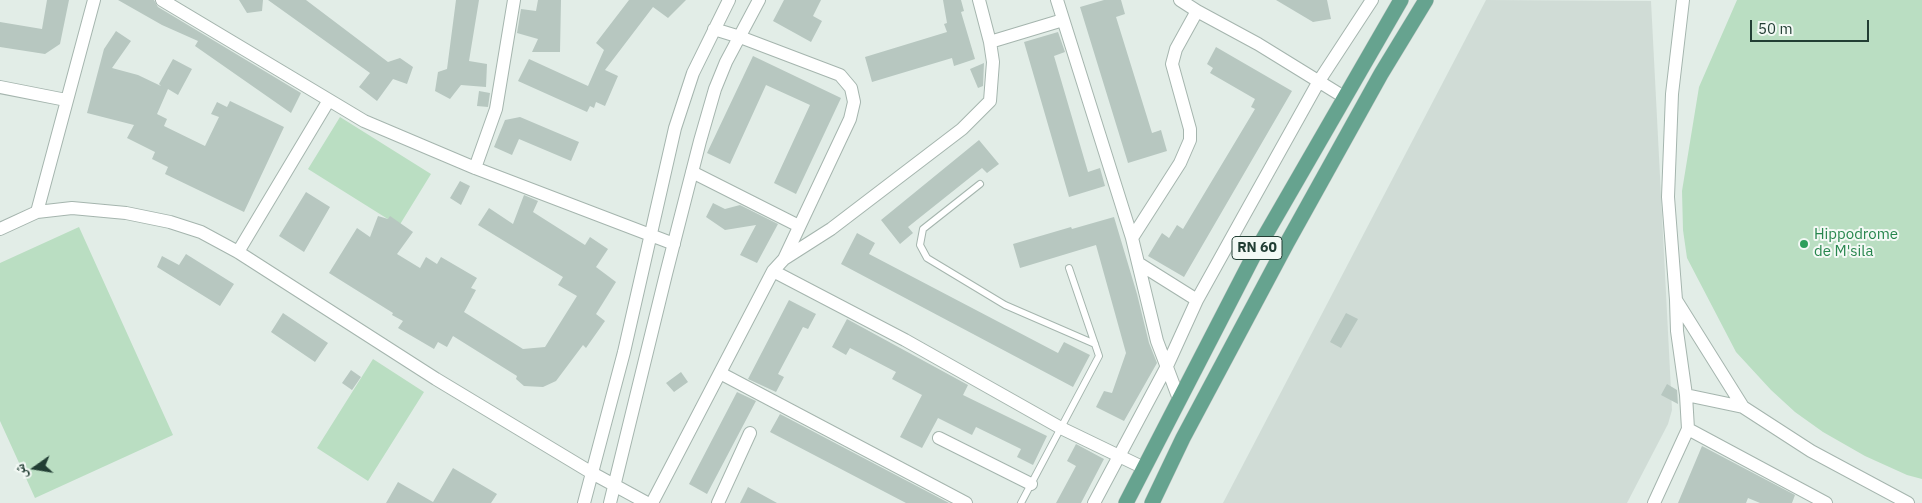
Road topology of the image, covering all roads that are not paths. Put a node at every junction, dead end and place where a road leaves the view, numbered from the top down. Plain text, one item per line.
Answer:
1 (94, 0) edge
2 (162, 0) edge
3 (514, 0) edge
4 (729, 0) edge
5 (759, 0) edge
6 (979, 0) edge
7 (1057, 0) edge
8 (1180, 0) edge
9 (1372, 0) edge
10 (1401, 0) edge
11 (1426, 0) edge
12 (1683, 0) edge
13 (182, 6) edge
14 (1197, 11) junction
15 (1063, 20) junction
16 (714, 29) junction
17 (740, 37) junction
18 (990, 42) junction
19 (1319, 81) junction
20 (0, 87) edge
21 (1344, 97) junction
22 (66, 100) junction
23 (329, 100) junction
24 (476, 168) junction
25 (692, 172) junction
26 (980, 184) dead end
27 (38, 212) junction
28 (799, 226) junction
29 (0, 229) edge
30 (651, 234) junction
31 (1132, 238) junction
32 (674, 244) junction
33 (238, 252) junction
34 (784, 259) junction
35 (1138, 263) junction
36 (1069, 268) dead end
37 (773, 272) junction
38 (1197, 300) junction
39 (1676, 300) junction
40 (1095, 344) junction
41 (1167, 366) junction
42 (720, 373) junction
43 (1686, 395) junction
44 (1179, 399) junction
45 (1744, 407) junction
46 (1061, 428) junction
47 (1688, 429) junction
48 (750, 433) dead end
49 (939, 438) dead end
50 (1120, 457) junction
51 (1144, 468) junction
52 (592, 473) junction
53 (614, 484) junction
54 (1031, 484) junction
55 (584, 503) edge
56 (610, 503) edge
57 (648, 503) edge
58 (652, 503) edge
59 (718, 503) edge
60 (966, 503) edge
61 (1020, 503) edge
62 (1094, 503) edge
63 (1126, 503) edge
64 (1152, 503) edge
65 (1654, 503) edge
66 (1826, 503) edge
67 (1908, 503) edge

1 - 22 street
2 - 13 street
3 - 24 street
4 - 16 street
5 - 17 street
6 - 18 street
7 - 15 street
8 - 14 street
9 - 19 street
10 - 21 main road, RN 60
11 - 64 main road, RN 60
12 - 39 street
13 - 23 street
14 - 19 street
14 - 31 street
15 - 18 street
15 - 31 street
16 - 17 street
16 - 30 street
17 - 25 street
17 - 28 street
18 - 34 street
19 - 21 street
19 - 38 street
20 - 22 street
21 - 44 main road, RN 60
22 - 27 street
23 - 24 street
23 - 33 street
24 - 30 street
25 - 28 street
25 - 32 street
26 - 40 lane
27 - 29 street
27 - 33 street
28 - 34 street
30 - 32 street
30 - 52 street
31 - 35 street
32 - 53 street
33 - 52 street
34 - 37 street
35 - 38 street
35 - 41 street
36 - 40 lane
37 - 42 street
37 - 46 street
38 - 41 street
39 - 43 street
39 - 45 street
40 - 46 lane
41 - 44 street
41 - 50 street
42 - 58 street
42 - 60 street
43 - 45 street
43 - 47 street
44 - 51 main road, RN 60
45 - 67 street
46 - 50 street
46 - 54 lane
47 - 65 street
47 - 66 street
48 - 59 street
49 - 54 street
50 - 51 street
50 - 62 street
51 - 63 main road, RN 60
52 - 53 street
52 - 55 street
53 - 56 street
53 - 57 street
54 - 61 lane

